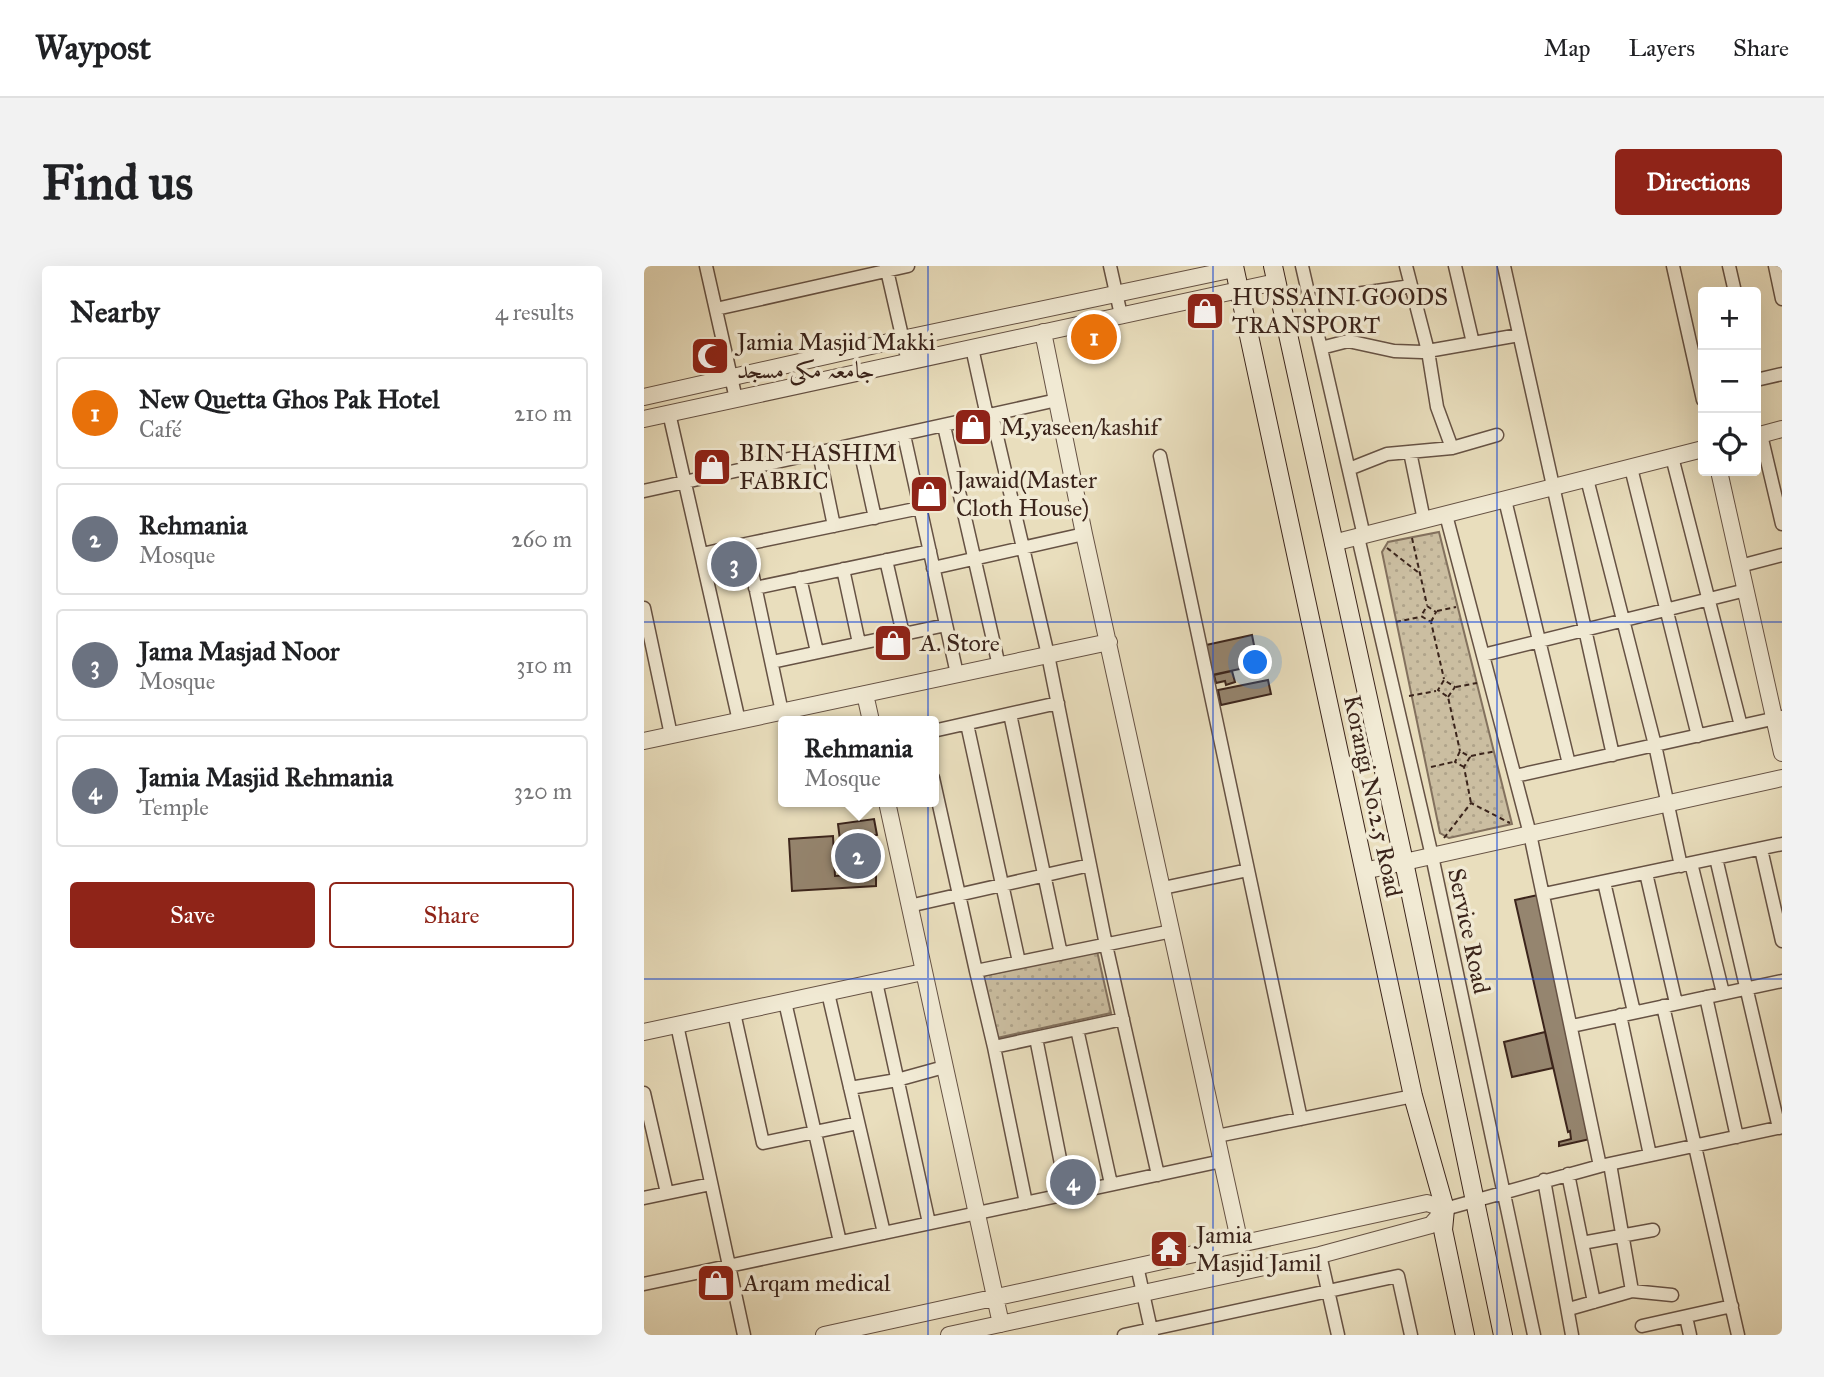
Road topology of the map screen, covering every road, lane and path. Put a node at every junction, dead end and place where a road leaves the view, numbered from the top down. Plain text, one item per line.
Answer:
1 (706, 266) edge
2 (908, 266) edge
3 (1111, 266) edge
4 (1302, 266) edge
5 (1406, 266) edge
6 (1455, 266) edge
7 (1504, 266) edge
8 (1673, 266) edge
9 (1729, 266) edge
10 (1775, 266) edge
11 (1234, 267) edge
12 (886, 268) edge
13 (1274, 274) edge
14 (1411, 286) junction
15 (1734, 287) edge
16 (1239, 290) junction
17 (1116, 294) junction
18 (1782, 299) edge
19 (1311, 303) junction
20 (716, 310) junction
21 (1121, 315) junction
22 (1043, 332) junction
23 (1519, 335) junction
24 (902, 339) junction
25 (1473, 343) junction
26 (972, 348) junction
27 (1321, 348) junction
28 (1428, 351) junction
29 (908, 362) junction
30 (1698, 374) edge
31 (1782, 374) edge
32 (731, 378) junction
33 (1761, 379) edge
34 (644, 397) edge
35 (736, 399) junction
36 (1057, 400) junction
37 (669, 414) junction
38 (989, 416) junction
39 (644, 419) edge
40 (944, 426) junction
41 (1782, 429) edge
42 (1761, 434) edge
43 (904, 435) junction
44 (1497, 435) dead end
45 (859, 445) junction
46 (1761, 446) edge
47 (1452, 448) junction
48 (1698, 450) edge
49 (1410, 452) junction
50 (819, 453) junction
51 (1160, 456) dead end
52 (1672, 457) junction
53 (1631, 468) junction
54 (1349, 469) junction
55 (1720, 476) edge
56 (1587, 479) junction
57 (686, 482) junction
58 (1553, 489) junction
59 (644, 491) edge
60 (1505, 500) junction
61 (920, 508) junction
62 (1446, 515) junction
63 (876, 518) junction
64 (1424, 520) junction
65 (1782, 524) edge
66 (834, 526) junction
67 (1084, 534) junction
68 (1361, 536) junction
69 (1412, 538) dead end
70 (1333, 542) junction
71 (746, 544) junction
72 (1023, 548) junction
73 (1387, 548) dead end
74 (930, 551) junction
75 (702, 554) junction
76 (1782, 555) edge
77 (975, 559) junction
78 (886, 560) junction
79 (1740, 566) junction
80 (933, 568) junction
81 (843, 569) junction
82 (1420, 574) junction
83 (800, 579) junction
84 (755, 588) junction
85 (1746, 590) junction
86 (1709, 599) junction
87 (1427, 606) junction
88 (1458, 607) dead end
89 (644, 608) edge
90 (1666, 610) junction
91 (1436, 612) junction
92 (1421, 617) junction
93 (1623, 620) junction
94 (1396, 622) dead end
95 (1431, 622) junction
96 (946, 625) junction
97 (1585, 630) junction
98 (903, 634) junction
99 (1539, 641) junction
100 (1109, 642) junction
101 (859, 643) junction
102 (817, 652) junction
103 (1483, 654) junction
104 (1048, 655) junction
105 (772, 662) junction
106 (999, 666) junction
107 (957, 674) junction
108 (1444, 680) junction
109 (1477, 683) dead end
110 (1455, 687) junction
111 (1437, 690) junction
112 (865, 694) junction
113 (1409, 696) dead end
114 (1448, 698) junction
115 (1058, 703) junction
116 (782, 712) junction
117 (1010, 714) junction
118 (870, 716) edge
119 (1778, 718) edge
120 (739, 721) junction
121 (967, 723) junction
122 (1741, 726) junction
123 (939, 730) edge
124 (671, 735) junction
125 (1698, 736) junction
126 (644, 741) edge
127 (1655, 745) junction
128 (1460, 751) junction
129 (1497, 751) dead end
130 (1782, 753) edge
131 (1613, 755) junction
132 (1470, 757) junction
133 (1454, 762) junction
134 (1569, 764) junction
135 (1431, 767) dead end
136 (1464, 767) junction
137 (1515, 776) junction
138 (1782, 778) edge
139 (1471, 803) junction
140 (1668, 804) junction
141 (939, 805) edge
142 (888, 807) edge
143 (1514, 825) dead end
144 (1530, 834) junction
145 (1443, 839) dead end
146 (1782, 844) edge
147 (1761, 849) junction
148 (1432, 856) junction
149 (1716, 858) junction
150 (1404, 862) junction
151 (1686, 864) junction
152 (1090, 865) junction
153 (1248, 870) junction
154 (1364, 871) junction
155 (1646, 873) junction
156 (1044, 875) junction
157 (1604, 882) junction
158 (1002, 885) junction
159 (1163, 888) junction
160 (959, 894) junction
161 (1544, 894) junction
162 (909, 906) junction
163 (1172, 931) junction
164 (1782, 941) edge
165 (1106, 945) junction
166 (1061, 954) junction
167 (1018, 962) junction
168 (976, 971) junction
169 (923, 972) junction
170 (1782, 981) edge
171 (876, 982) junction
172 (1746, 988) junction
173 (828, 993) junction
174 (1723, 993) junction
175 (1706, 997) junction
176 (785, 1002) junction
177 (1670, 1004) junction
178 (1634, 1012) junction
179 (734, 1013) junction
180 (1620, 1015) junction
181 (1123, 1019) junction
182 (677, 1025) junction
183 (1572, 1026) junction
184 (1077, 1029) junction
185 (644, 1032) edge
186 (1036, 1038) junction
187 (995, 1047) junction
188 (944, 1067) junction
189 (897, 1080) junction
190 (850, 1088) junction
191 (644, 1093) edge
192 (1413, 1096) junction
193 (1301, 1119) junction
194 (858, 1122) junction
195 (1781, 1128) edge
196 (815, 1132) junction
197 (1217, 1136) junction
198 (1737, 1137) junction
199 (650, 1146) edge
200 (1694, 1146) junction
201 (1650, 1155) junction
202 (1222, 1161) junction
203 (1605, 1165) junction
204 (1568, 1174) junction
205 (1158, 1175) junction
206 (1544, 1181) junction
207 (711, 1184) junction
208 (1111, 1184) junction
209 (1503, 1191) junction
210 (667, 1193) junction
211 (1067, 1194) junction
212 (644, 1198) edge
213 (1475, 1201) junction
214 (1026, 1203) junction
215 (1445, 1209) junction
216 (976, 1213) junction
217 (929, 1223) junction
218 (1653, 1230) dead end
219 (884, 1233) junction
220 (1622, 1235) junction
221 (840, 1242) junction
222 (1582, 1243) junction
223 (1240, 1244) junction
224 (1320, 1255) junction
225 (728, 1266) junction
226 (1137, 1266) junction
227 (644, 1282) edge
228 (1328, 1291) junction
229 (1632, 1291) junction
230 (1143, 1293) junction
231 (1672, 1296) dead end
232 (995, 1297) junction
233 (1594, 1302) junction
234 (1732, 1306) junction
235 (1569, 1309) junction
236 (1686, 1317) junction
237 (1642, 1326) dead end
238 (993, 1328) edge
239 (1151, 1332) edge
240 (744, 1335) edge
241 (824, 1335) edge
242 (949, 1335) edge
243 (1124, 1335) edge
244 (1338, 1335) edge
245 (1411, 1335) edge
246 (1465, 1335) edge
247 (1503, 1335) edge
248 (1534, 1335) edge
249 (1572, 1335) edge
250 (1690, 1335) edge
251 (1738, 1335) edge

1 - 20 street
2 - 12 street
3 - 17 street
4 - 19 street, Service Road
5 - 14 street
6 - 25 street
7 - 23 street
8 - 30 street
9 - 15 street
10 - 18 street
11 - 16 main road, Korangi No.2.5 Road
11 - 17 street
12 - 20 street
12 - 24 street
13 - 16 street
13 - 70 main road, Korangi No.2.5 Road
14 - 19 street
14 - 28 street
16 - 21 street
16 - 154 main road, Korangi No.2.5 Road
17 - 21 street
17 - 24 street
19 - 27 street, Service Road
20 - 32 street
21 - 22 street
22 - 26 street
22 - 36 street
23 - 25 street
23 - 58 street
24 - 29 street
24 - 32 street
25 - 28 street
26 - 29 street
26 - 38 street
27 - 28 street
27 - 54 street, Service Road
28 - 47 street
29 - 35 street
31 - 33 street
32 - 34 street
32 - 35 street
35 - 37 street
36 - 38 street
36 - 67 street
37 - 39 street
37 - 57 street
38 - 40 street
38 - 72 street
40 - 43 street
40 - 77 street
41 - 42 street
43 - 45 street
43 - 61 street
44 - 47 street
45 - 50 street
45 - 63 street
46 - 65 street
47 - 49 street
48 - 52 street
49 - 54 street
49 - 64 street
50 - 57 street
50 - 66 street
51 - 153 street
52 - 53 street
52 - 86 street
53 - 56 street
53 - 90 street
54 - 68 street, Service Road
55 - 79 street
56 - 58 street
56 - 93 street
57 - 59 street
57 - 75 street
58 - 60 street
58 - 97 street
60 - 62 street
60 - 99 street
61 - 63 street
61 - 74 street
62 - 64 street
62 - 103 street
63 - 66 street
64 - 68 street
66 - 71 street
67 - 72 street
67 - 100 street
68 - 70 street
68 - 148 street, Service Road
69 - 82 path
70 - 150 main road, Korangi No.2.5 Road
71 - 75 street
71 - 84 street
72 - 77 street
72 - 104 street
73 - 82 path
74 - 78 street
74 - 80 street
75 - 120 street
76 - 79 street
77 - 80 street
77 - 106 street
78 - 81 street
78 - 98 street
79 - 85 street
80 - 96 street
81 - 83 street
81 - 101 street
82 - 87 path
83 - 84 street
83 - 102 street
84 - 105 street
85 - 86 street
85 - 119 street
86 - 90 street
86 - 122 street
87 - 91 path
87 - 92 path
88 - 91 path
89 - 124 street
90 - 93 street
90 - 125 street
91 - 95 path
92 - 94 path
92 - 95 path
93 - 97 street
93 - 127 street
95 - 108 path
96 - 98 street
96 - 107 street
97 - 99 street
97 - 131 street
98 - 101 street
99 - 103 street
99 - 134 street
100 - 104 street
100 - 159 street
101 - 102 street
102 - 105 street
103 - 137 street
104 - 106 street
104 - 115 street
105 - 116 street
106 - 107 street
107 - 112 street
108 - 110 path
108 - 111 path
109 - 110 path
110 - 114 path
111 - 113 path
111 - 114 path
112 - 116 street
112 - 118 street
114 - 128 path
115 - 117 street
115 - 152 street
116 - 120 street
117 - 121 street
117 - 156 street
119 - 122 street
119 - 130 street
120 - 124 street
121 - 123 street
121 - 158 street
122 - 125 street
124 - 126 street
125 - 127 street
127 - 131 street
127 - 140 street
128 - 132 path
128 - 133 path
129 - 132 path
131 - 134 street
132 - 136 path
133 - 135 path
133 - 136 path
134 - 137 street
136 - 139 path
137 - 144 street
138 - 140 street
139 - 143 path
139 - 145 path
140 - 144 street
140 - 151 street
141 - 160 street
142 - 162 street
144 - 148 street
144 - 161 street
146 - 147 street
147 - 149 street
147 - 164 street
148 - 150 street
148 - 209 street, Service Road
149 - 151 street
149 - 172 street
150 - 154 street
150 - 213 main road, Korangi No.2.5 Road
151 - 155 street
151 - 174 street
152 - 156 street
152 - 165 street
153 - 159 street
153 - 193 street
154 - 192 main road, Korangi No.2.5 Road
155 - 157 street
155 - 177 street
156 - 158 street
156 - 166 street
157 - 161 street
157 - 178 street
158 - 160 street
158 - 167 street
159 - 163 street
160 - 162 street
160 - 168 street
161 - 183 street
162 - 169 street
163 - 165 street
163 - 197 street
165 - 166 street
165 - 181 street
166 - 167 street
167 - 168 street
168 - 187 street
169 - 171 street
169 - 188 street
170 - 172 street
171 - 173 street
171 - 189 street
172 - 174 street
172 - 195 street
173 - 176 street
173 - 190 street
174 - 175 street
175 - 177 street
175 - 198 street
176 - 179 street
176 - 196 street
177 - 178 street
177 - 200 street
178 - 180 street
179 - 182 street
179 - 196 street
180 - 183 street
180 - 201 street
181 - 184 street
181 - 205 street
182 - 185 street
182 - 207 street
183 - 203 street
184 - 186 street
184 - 208 street
186 - 187 street
186 - 211 street
187 - 214 street
188 - 189 street
188 - 216 street
189 - 190 street
189 - 217 street
190 - 194 street
191 - 199 street
192 - 193 street
192 - 215 main road, Korangi No.2.5 Road
193 - 197 street
194 - 196 street
194 - 219 street
195 - 198 street
196 - 221 street
197 - 202 street
198 - 200 street
199 - 210 street
200 - 201 street
200 - 234 street
201 - 203 street
202 - 205 street
202 - 223 street
203 - 204 street
203 - 220 street
204 - 206 street
204 - 222 street
205 - 208 street
206 - 209 street
206 - 235 street
207 - 210 street
207 - 225 street
208 - 211 street
209 - 213 street
209 - 248 street, Service Road
210 - 212 street
211 - 214 street
213 - 215 street
213 - 247 main road, Korangi No.2.5 Road
214 - 216 street
215 - 223 street
215 - 224 street
215 - 246 main road, Korangi No.2.5 Road
216 - 217 street
216 - 232 street
217 - 219 street
218 - 220 street
219 - 221 street
220 - 222 street
220 - 229 street
221 - 225 street
222 - 233 street
223 - 226 street
224 - 228 street
224 - 230 street
225 - 227 street
225 - 240 street
226 - 230 street
226 - 232 street
228 - 239 street
228 - 244 street
228 - 245 street
229 - 231 street
229 - 233 street
230 - 238 street
230 - 239 street
232 - 238 street
232 - 241 street
233 - 235 street
234 - 236 street
234 - 251 street
235 - 249 street
236 - 237 street
236 - 250 street
238 - 242 street
239 - 243 street

